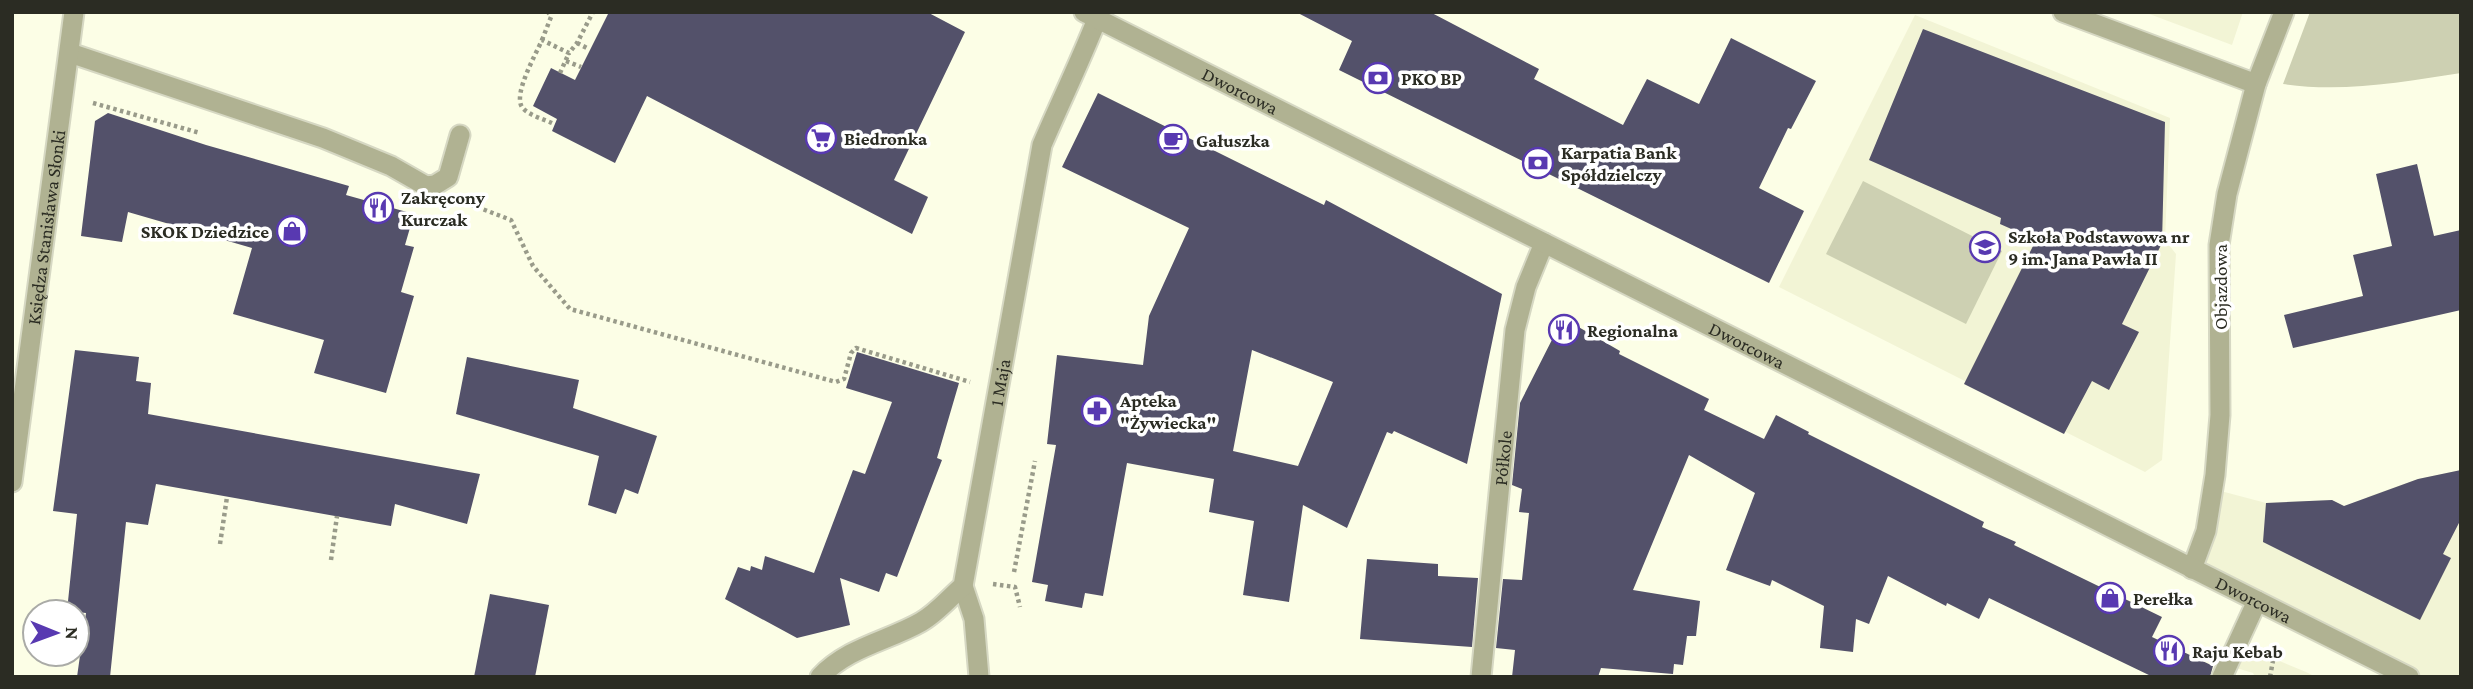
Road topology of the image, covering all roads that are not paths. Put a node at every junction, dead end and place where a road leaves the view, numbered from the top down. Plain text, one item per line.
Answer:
1 (74, 12) edge
2 (2063, 12) edge
3 (2284, 12) edge
4 (1090, 15) edge
5 (69, 53) junction
6 (2256, 84) junction
7 (460, 135) dead end
8 (1545, 243) junction
9 (18, 388) edge
10 (12, 482) edge
11 (2192, 569) junction
12 (964, 586) junction
13 (2257, 601) junction
14 (820, 677) edge
15 (979, 677) edge
16 (1481, 677) edge
17 (2222, 677) edge
18 (2409, 677) edge

1 - 5 street, Księdza Stanisława Słonki
2 - 6 street
3 - 6 street, Objazdowa
4 - 8 street, Dworcowa
4 - 12 street, 1 Maja
5 - 7 street
5 - 9 street, Księdza Stanisława Słonki
6 - 11 street, Objazdowa
8 - 11 street, Dworcowa
8 - 16 street, Półkole
9 - 10 street, Księdza Stanisława Słonki
11 - 13 street, Dworcowa
12 - 14 street
12 - 15 street
13 - 17 street
13 - 18 street, Dworcowa

